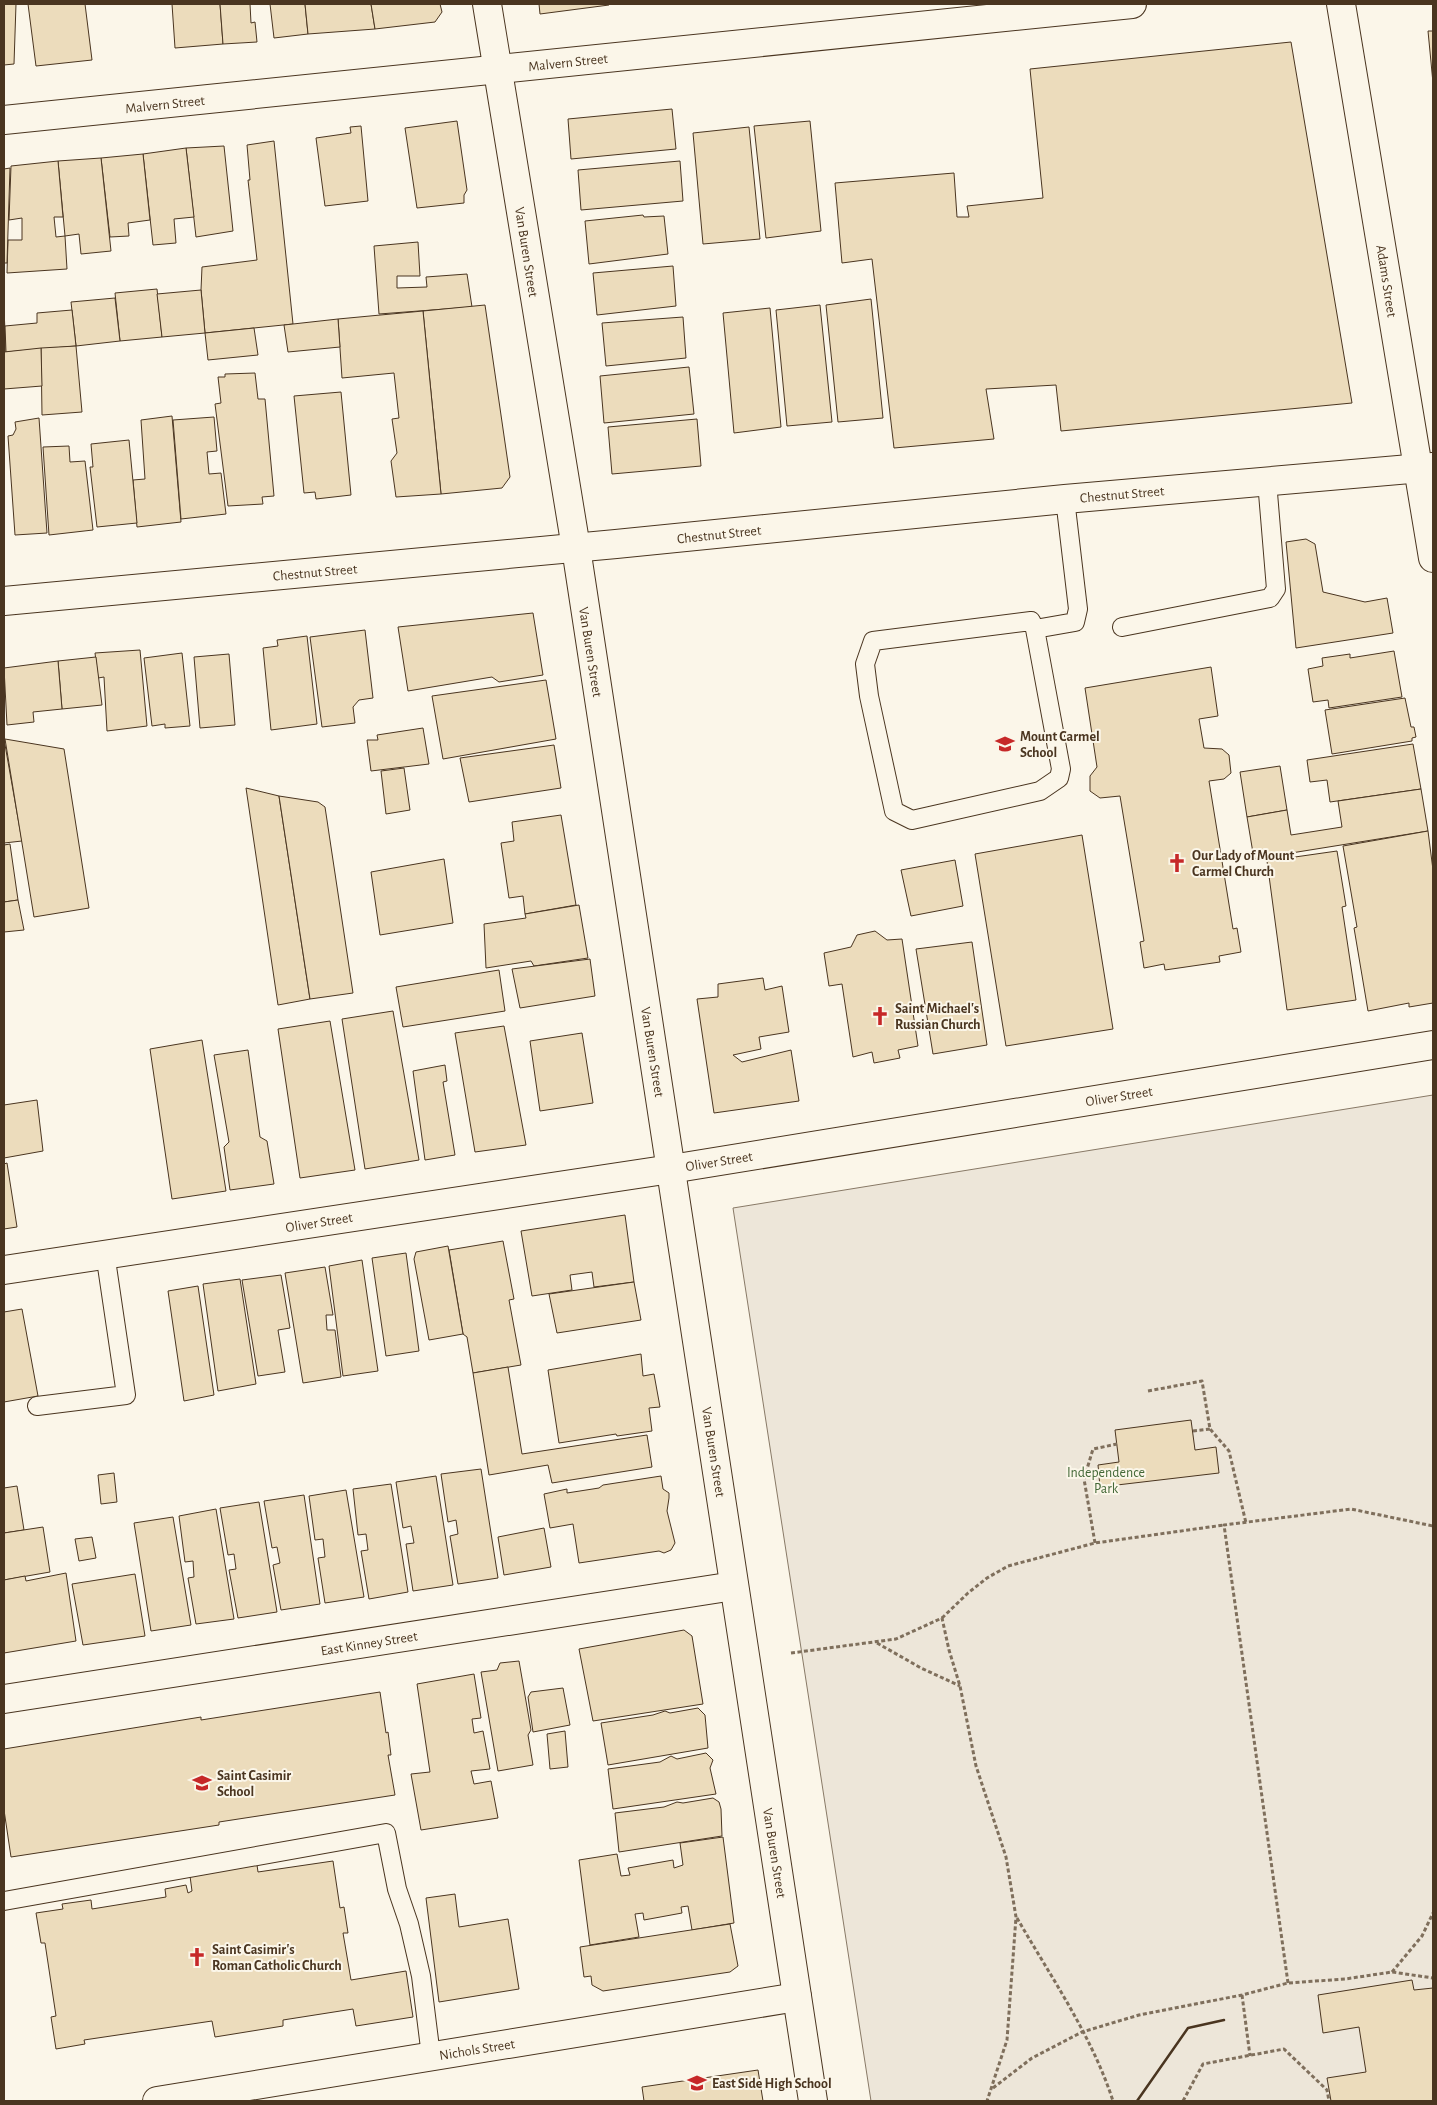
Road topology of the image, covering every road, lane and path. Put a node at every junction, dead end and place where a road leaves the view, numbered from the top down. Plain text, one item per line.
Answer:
1 (487, 4) edge
2 (1132, 4) edge
3 (1341, 4) edge
4 (497, 69) junction
5 (4, 120) edge
6 (1426, 468) edge
7 (1267, 481) junction
8 (1065, 500) junction
9 (576, 548) junction
10 (1433, 558) edge
11 (4, 601) edge
12 (1122, 627) dead end
13 (1035, 629) junction
14 (1433, 1045) edge
15 (671, 1169) junction
16 (105, 1254) junction
17 (4, 1270) edge
18 (1148, 1391) dead end
19 (37, 1406) dead end
20 (1210, 1429) junction
21 (1193, 1431) dead end
22 (1117, 1444) dead end
23 (1246, 1523) junction
24 (1224, 1526) junction
25 (1433, 1526) edge
26 (1095, 1543) junction
27 (734, 1586) junction
28 (942, 1618) junction
29 (877, 1643) junction
30 (791, 1653) dead end
31 (960, 1686) junction
32 (4, 1699) edge
33 (4, 1901) edge
34 (1433, 1913) edge
35 (1016, 1918) junction
36 (1392, 1972) junction
37 (1433, 1978) edge
38 (1288, 1984) junction
39 (1242, 1995) junction
40 (797, 1997) junction
41 (1082, 2032) junction
42 (431, 2056) junction
43 (1250, 2056) junction
44 (992, 2088) junction
45 (157, 2101) edge
46 (813, 2101) edge
47 (987, 2101) edge
48 (1113, 2101) edge
49 (1183, 2101) edge
50 (1329, 2101) edge

1 - 4 street, Van Buren Street
2 - 4 street, Malvern Street
3 - 6 street, Adams Street
4 - 5 street, Malvern Street
4 - 9 street, Van Buren Street
6 - 7 street, Chestnut Street
6 - 10 street, Adams Street
7 - 8 street, Chestnut Street
7 - 12 lane
8 - 9 street, Chestnut Street
8 - 13 lane
9 - 11 street, Chestnut Street
9 - 15 street, Van Buren Street
13 - 13 lane
14 - 15 street, Oliver Street
15 - 16 street, Oliver Street
15 - 27 street, Van Buren Street
16 - 17 street, Oliver Street
16 - 19 lane
18 - 20 path
20 - 21 path
20 - 23 path
22 - 26 path
23 - 24 path
23 - 25 path
24 - 26 path
24 - 38 path
26 - 28 path
27 - 32 street, East Kinney Street
27 - 40 street, Van Buren Street
28 - 29 path
28 - 31 path
29 - 30 path
29 - 31 path
31 - 35 path
33 - 42 lane
34 - 36 path
35 - 41 path
35 - 44 path
36 - 37 path
36 - 38 path
38 - 39 path
39 - 41 path
39 - 43 path
40 - 42 street, Nichols Street
40 - 46 street, Van Buren Street
41 - 44 path
41 - 48 path
42 - 45 street, Nichols Street
43 - 49 path
43 - 50 path
44 - 47 path

